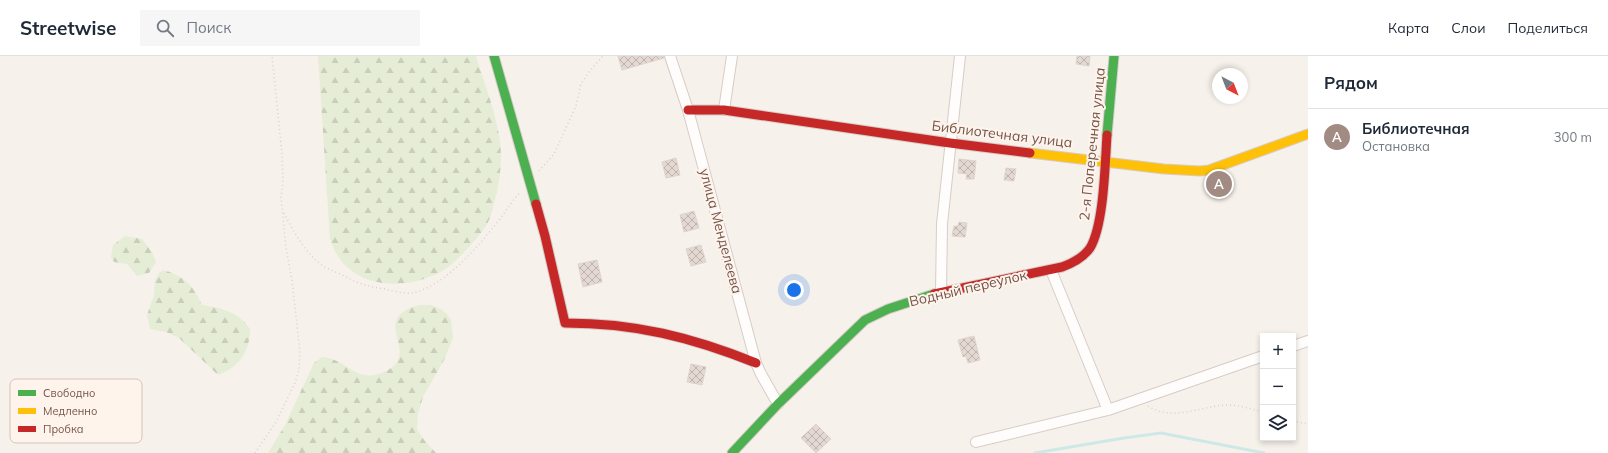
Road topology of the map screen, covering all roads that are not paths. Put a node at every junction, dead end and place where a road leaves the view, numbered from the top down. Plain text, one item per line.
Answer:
1 (494, 56) edge
2 (670, 56) edge
3 (732, 56) edge
4 (960, 56) edge
5 (1114, 56) edge
6 (688, 110) junction
7 (724, 110) junction
8 (1308, 134) edge
9 (950, 143) junction
10 (1104, 161) junction
11 (1085, 255) joint
12 (1051, 270) junction
13 (942, 292) junction
14 (1308, 341) edge
15 (1296, 345) edge
16 (1260, 357) edge
17 (756, 363) junction
18 (778, 404) junction
19 (1108, 410) junction
20 (976, 442) dead end
21 (732, 453) edge

1 - 17 street
2 - 6 street, улица Менделеева
3 - 7 street
4 - 9 street
5 - 10 street, 2-я Поперечная улица
6 - 7 street, Библиотечная улица
6 - 17 street, улица Менделеева
7 - 9 street, Библиотечная улица
8 - 10 street, Библиотечная улица
9 - 10 street, Библиотечная улица
9 - 13 street
10 - 11 street, 2-я Поперечная улица
11 - 12 street, Водный переулок
12 - 13 street, Водный переулок
12 - 19 street
13 - 18 street, Водный переулок
14 - 15 street
16 - 19 street
17 - 18 street, улица Менделеева
18 - 21 street, Водный переулок
19 - 20 street

